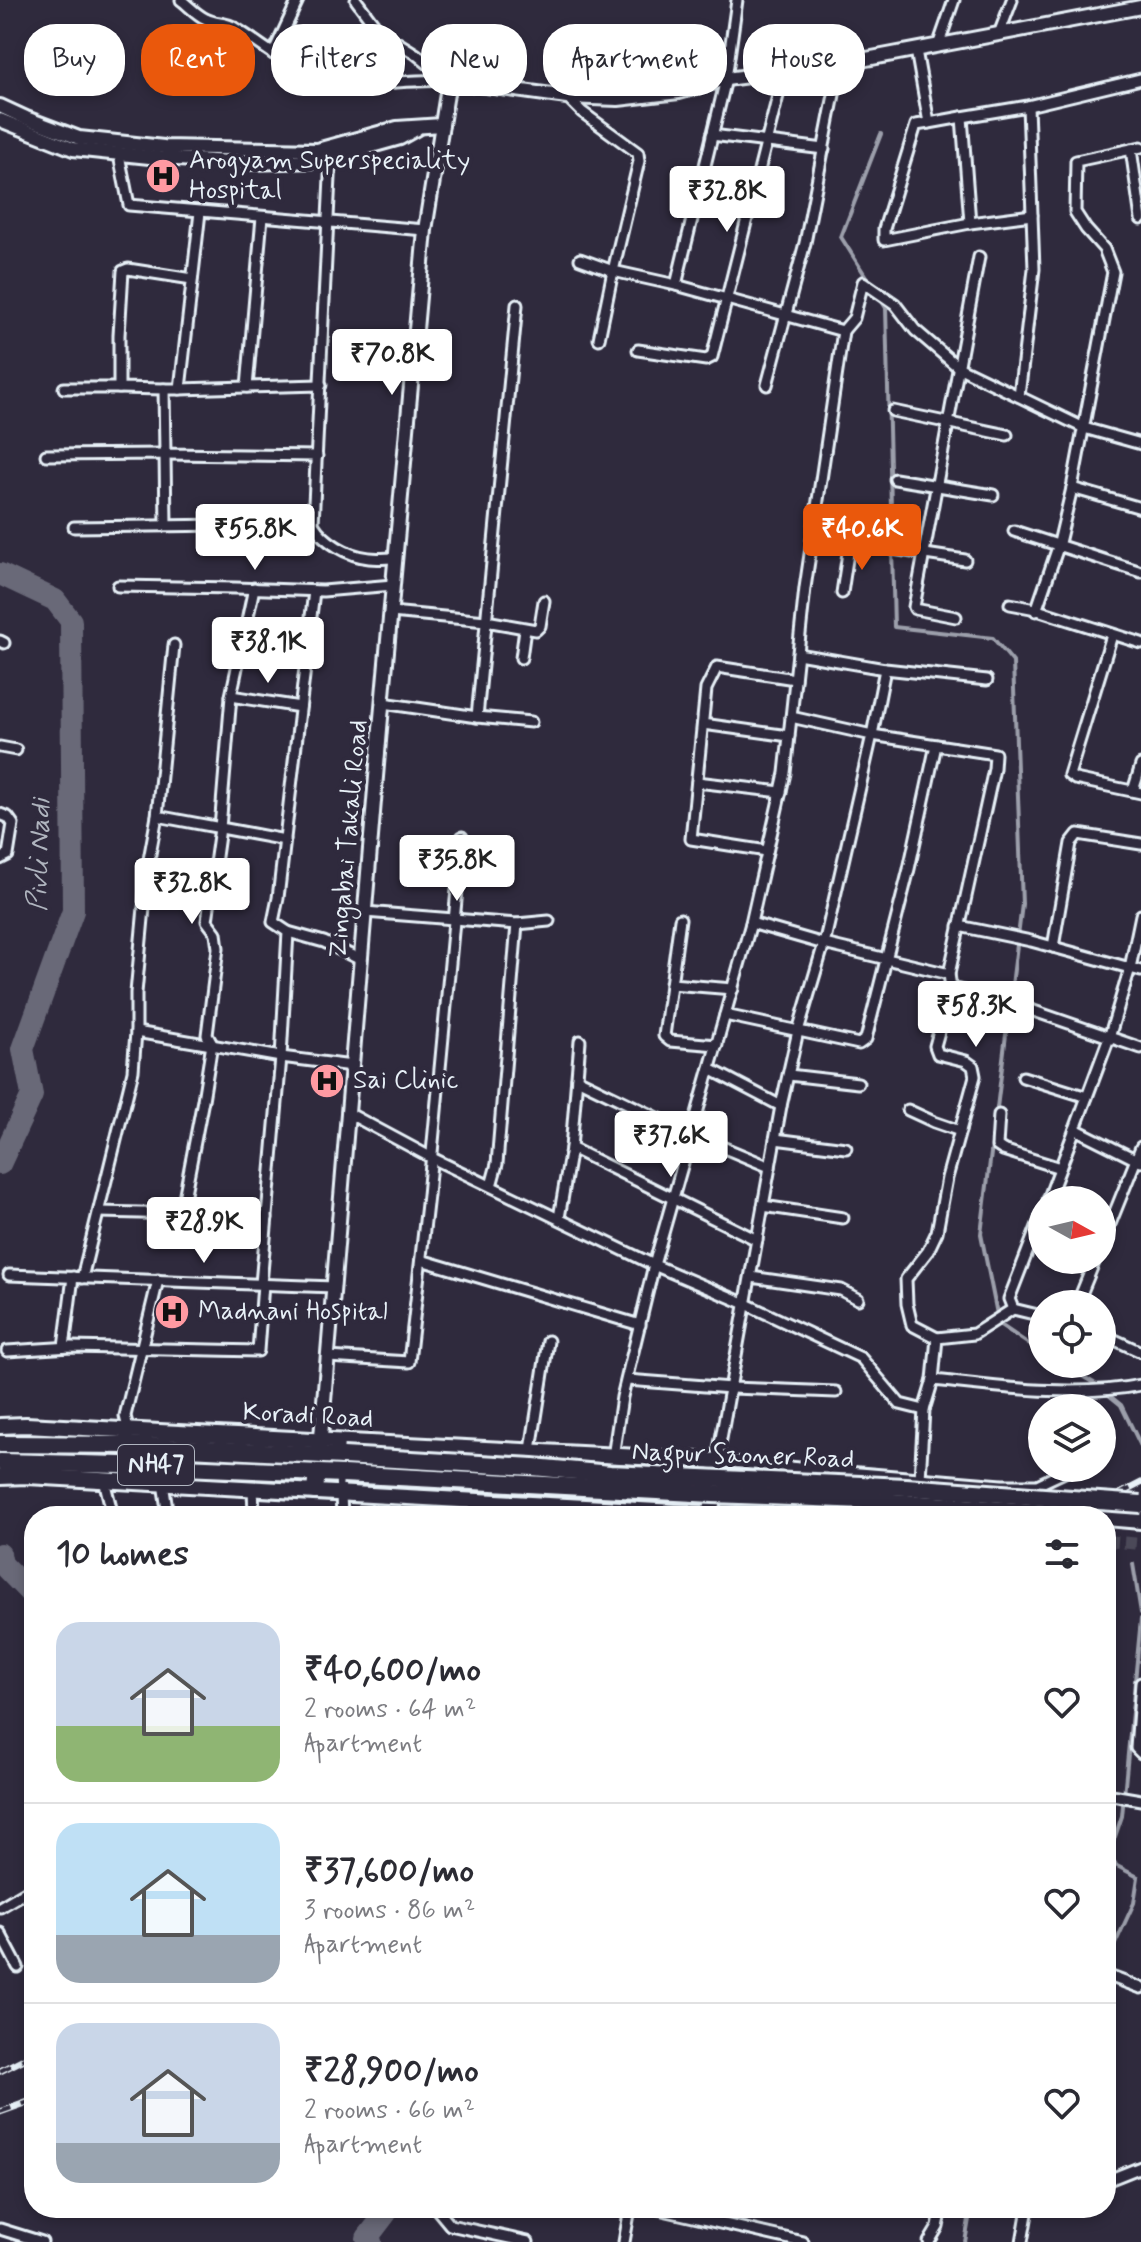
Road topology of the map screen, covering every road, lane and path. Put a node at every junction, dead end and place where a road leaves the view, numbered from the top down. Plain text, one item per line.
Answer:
1 (181, 0) edge
2 (298, 0) edge
3 (356, 0) edge
4 (737, 0) edge
5 (954, 0) edge
6 (1012, 0) edge
7 (1141, 7) edge
8 (287, 24) edge
9 (999, 34) junction
10 (938, 46) junction
11 (916, 50) junction
12 (271, 53) edge
13 (421, 58) edge
14 (865, 59) edge
15 (727, 72) edge
16 (1141, 79) edge
17 (527, 92) edge
18 (447, 96) edge
19 (644, 96) edge
20 (722, 96) edge
21 (778, 96) edge
22 (834, 96) edge
23 (567, 97) junction
24 (0, 106) edge
25 (1028, 106) junction
26 (962, 117) junction
27 (0, 120) edge
28 (929, 123) junction
29 (442, 125) junction
30 (419, 128) junction
31 (712, 135) junction
32 (768, 141) junction
33 (1136, 148) edge
34 (824, 149) junction
35 (119, 155) junction
36 (331, 157) junction
37 (200, 212) junction
38 (1032, 215) junction
39 (262, 217) junction
40 (1141, 219) edge
41 (329, 222) junction
42 (970, 223) junction
43 (425, 230) junction
44 (979, 257) dead end
45 (580, 259) dead end
46 (613, 271) junction
47 (192, 279) junction
48 (676, 285) junction
49 (728, 300) junction
50 (517, 305) dead end
51 (786, 316) junction
52 (843, 331) junction
53 (599, 339) dead end
54 (638, 350) dead end
55 (958, 367) junction
56 (321, 385) junction
57 (767, 385) dead end
58 (247, 387) junction
59 (64, 388) dead end
60 (119, 388) junction
61 (164, 389) junction
62 (180, 389) junction
63 (1019, 396) junction
64 (893, 411) dead end
65 (947, 422) junction
66 (1084, 428) junction
67 (1007, 435) dead end
68 (1141, 444) edge
69 (165, 454) junction
70 (46, 455) dead end
71 (317, 456) junction
72 (895, 479) dead end
73 (935, 485) junction
74 (1072, 488) junction
75 (993, 495) dead end
76 (1141, 508) edge
77 (313, 524) junction
78 (166, 525) junction
79 (74, 527) dead end
80 (1014, 531) dead end
81 (1058, 547) junction
82 (923, 552) junction
83 (396, 558) junction
84 (965, 560) dead end
85 (1141, 572) edge
86 (393, 585) junction
87 (118, 586) dead end
88 (254, 588) junction
89 (314, 591) junction
90 (842, 593) dead end
91 (544, 601) dead end
92 (1010, 604) dead end
93 (1036, 611) junction
94 (391, 612) junction
95 (956, 617) dead end
96 (486, 621) junction
97 (525, 629) junction
98 (1112, 635) junction
99 (1141, 643) edge
100 (174, 645) dead end
101 (798, 654) junction
102 (521, 658) dead end
103 (885, 669) junction
104 (795, 679) junction
105 (987, 680) dead end
106 (231, 696) junction
107 (383, 703) junction
108 (300, 707) junction
109 (477, 717) junction
110 (791, 717) junction
111 (531, 722) dead end
112 (703, 724) junction
113 (872, 735) junction
114 (789, 736) junction
115 (936, 745) junction
116 (0, 747) edge
117 (16, 750) dead end
118 (1141, 765) edge
119 (697, 782) junction
120 (781, 792) junction
121 (1137, 792) edge
122 (0, 814) edge
123 (157, 816) junction
124 (220, 828) junction
125 (462, 837) dead end
126 (285, 840) junction
127 (1141, 844) edge
128 (767, 851) junction
129 (0, 859) edge
130 (365, 912) junction
131 (1141, 915) edge
132 (454, 919) junction
133 (680, 919) dead end
134 (549, 921) dead end
135 (751, 923) junction
136 (517, 924) junction
137 (959, 926) junction
138 (288, 932) junction
139 (824, 944) junction
140 (1053, 947) junction
141 (885, 959) junction
142 (361, 960) junction
143 (1136, 969) edge
144 (949, 974) junction
145 (671, 984) junction
146 (951, 988) junction
147 (733, 989) junction
148 (725, 1015) junction
149 (798, 1031) junction
150 (136, 1032) junction
151 (1109, 1038) junction
152 (580, 1041) dead end
153 (212, 1044) junction
154 (717, 1045) junction
155 (1141, 1048) edge
156 (281, 1057) junction
157 (352, 1066) junction
158 (710, 1069) junction
159 (789, 1075) junction
160 (1023, 1077) dead end
161 (577, 1079) junction
162 (858, 1083) dead end
163 (1087, 1097) junction
164 (781, 1106) junction
165 (908, 1110) dead end
166 (348, 1113) junction
167 (999, 1115) dead end
168 (1075, 1129) junction
169 (960, 1131) junction
170 (691, 1134) junction
171 (775, 1139) junction
172 (1141, 1147) edge
173 (571, 1148) junction
174 (846, 1148) dead end
175 (432, 1158) junction
176 (1139, 1161) edge
177 (770, 1167) junction
178 (1060, 1168) junction
179 (491, 1186) junction
180 (1053, 1186) edge
181 (673, 1199) junction
182 (763, 1206) junction
183 (99, 1212) junction
184 (1116, 1213) edge
185 (181, 1214) junction
186 (267, 1218) junction
187 (559, 1218) junction
188 (843, 1218) dead end
189 (757, 1240) junction
190 (1028, 1250) edge
191 (421, 1260) junction
192 (654, 1265) junction
193 (9, 1275) dead end
194 (77, 1277) junction
195 (751, 1277) junction
196 (158, 1280) junction
197 (262, 1284) junction
198 (334, 1287) junction
199 (858, 1299) dead end
200 (746, 1304) junction
201 (1013, 1309) junction
202 (1028, 1313) edge
203 (640, 1325) junction
204 (937, 1338) junction
205 (1116, 1339) edge
206 (548, 1341) dead end
207 (64, 1347) junction
208 (1140, 1348) edge
209 (140, 1349) junction
210 (7, 1351) dead end
211 (328, 1357) junction
212 (627, 1380) junction
213 (933, 1380) junction
214 (1141, 1385) edge
215 (731, 1388) junction
216 (836, 1392) dead end
217 (924, 1410) junction
218 (0, 1426) edge
219 (129, 1432) junction
220 (0, 1444) edge
221 (317, 1450) junction
222 (531, 1450) junction
223 (343, 1456) joint
224 (613, 1457) junction
225 (717, 1461) junction
226 (0, 1462) edge
227 (315, 1472) junction
228 (342, 1474) junction
229 (0, 1477) edge
230 (920, 1479) junction
231 (104, 1480) junction
232 (1043, 1482) edge
233 (163, 1483) junction
234 (253, 1487) junction
235 (315, 1491) junction
236 (340, 1492) junction
237 (1141, 1504) edge
238 (110, 1506) edge
239 (166, 1506) edge
240 (254, 1506) edge
241 (341, 1506) edge
242 (476, 1506) edge
243 (712, 1506) edge
244 (949, 1506) edge
245 (1116, 1518) edge
246 (1141, 1520) edge
247 (1141, 1683) edge
248 (1141, 1753) edge
249 (1116, 1796) edge
250 (1141, 1800) edge
251 (24, 1893) edge
252 (0, 1907) edge
253 (0, 1933) edge
254 (18, 1967) dead end
255 (1116, 1978) edge
256 (1141, 1988) edge
257 (1141, 2167) edge
258 (1116, 2177) edge
259 (444, 2218) edge
260 (628, 2218) edge
261 (698, 2218) edge
262 (940, 2218) edge
263 (1026, 2218) edge
264 (4, 2230) edge
265 (5, 2242) edge
266 (42, 2242) edge
267 (528, 2242) edge
268 (624, 2242) edge
269 (803, 2242) edge
270 (929, 2242) edge
271 (1022, 2242) edge

1 - 12 street
2 - 8 street
3 - 13 street
4 - 15 street
5 - 10 street
6 - 9 street
7 - 9 street
9 - 10 street
10 - 11 street
11 - 14 street
11 - 28 street
16 - 25 street
17 - 23 street
18 - 29 street, Zingabai Takali Road
19 - 23 street
20 - 31 street
21 - 32 street
22 - 34 street
23 - 46 street
24 - 30 street
25 - 26 street
25 - 38 street
26 - 28 street
26 - 42 street
27 - 35 street
28 - 42 street
29 - 30 street
29 - 43 street, Zingabai Takali Road
30 - 36 street
31 - 32 street
31 - 48 street
32 - 34 street
32 - 49 street
33 - 40 street
33 - 66 street
34 - 51 street
35 - 36 street
35 - 37 street
36 - 41 street
37 - 39 street
37 - 47 street
38 - 42 street
38 - 63 street
39 - 41 street
39 - 58 street
41 - 43 street
41 - 56 street
43 - 83 street, Zingabai Takali Road
44 - 55 street
45 - 46 street
46 - 48 street
46 - 53 street
47 - 60 street
47 - 62 street
48 - 49 street
49 - 51 street
49 - 54 street
50 - 96 street
51 - 52 street
51 - 57 street
52 - 55 street
52 - 101 street
55 - 63 street
55 - 65 street
56 - 58 street
56 - 71 street
58 - 62 street
59 - 60 street
60 - 61 street
61 - 62 street
61 - 69 street
63 - 66 street
64 - 65 street
65 - 67 street
65 - 73 street
66 - 68 street
66 - 74 street
69 - 70 street
69 - 71 street
69 - 78 street
71 - 77 street
72 - 73 street
73 - 75 street
73 - 82 street
74 - 76 street
74 - 81 street
77 - 78 street
77 - 83 street
78 - 79 street
80 - 81 street
81 - 85 street
81 - 93 street
82 - 84 street
82 - 90 street
82 - 95 street
83 - 86 street, Zingabai Takali Road
86 - 89 street
86 - 94 street, Zingabai Takali Road
87 - 88 street
88 - 89 street
88 - 106 street
89 - 108 street
91 - 97 street
92 - 93 street
93 - 98 street
94 - 96 street
94 - 107 street, Zingabai Takali Road
96 - 97 street
96 - 109 street
97 - 102 street
98 - 99 street
98 - 121 street
100 - 123 street
101 - 103 street
101 - 104 street
103 - 105 street
103 - 113 street
104 - 110 street
104 - 112 street
106 - 108 street
106 - 124 street
107 - 109 street
107 - 130 street, Zingabai Takali Road
108 - 126 street
109 - 111 street
110 - 113 street
110 - 114 street
112 - 114 street
112 - 119 street
113 - 115 street
113 - 139 street
114 - 120 street
115 - 137 street
115 - 141 street
116 - 117 street
118 - 121 street
119 - 120 street
119 - 128 street
120 - 128 street
122 - 129 street
123 - 124 street
123 - 150 street
124 - 126 street
124 - 153 street
125 - 132 street
126 - 138 street
127 - 140 street
128 - 135 street
130 - 132 street
130 - 142 street, Zingabai Takali Road
131 - 143 street
132 - 136 street
132 - 175 street
133 - 145 street
134 - 136 street
135 - 139 street
135 - 147 street
136 - 179 street
137 - 140 street
137 - 144 street
138 - 142 street
138 - 156 street
139 - 141 street
139 - 149 street
140 - 143 street
141 - 144 street
141 - 149 street
142 - 157 street, Zingabai Takali Road
143 - 151 street
144 - 146 street
145 - 147 street
145 - 154 street
146 - 151 street
146 - 169 street
147 - 148 street
148 - 149 street
148 - 154 street
149 - 159 street
150 - 153 street
150 - 183 street
151 - 155 street
151 - 163 street
152 - 161 street
153 - 156 street
153 - 185 street
154 - 158 street
156 - 157 street
156 - 186 street
157 - 166 street, Zingabai Takali Road
158 - 164 street
158 - 170 street
159 - 162 street
159 - 164 street
160 - 163 street
161 - 170 street
161 - 173 street
163 - 168 street
164 - 171 street
165 - 169 street
166 - 175 street
166 - 198 street, Zingabai Takali Road
167 - 178 street
168 - 176 street
168 - 178 street
169 - 204 street
170 - 177 street
170 - 181 street
171 - 174 street
171 - 177 street
172 - 176 street
173 - 181 street
173 - 187 street
175 - 179 street
175 - 191 street
176 - 184 street
177 - 182 street
178 - 180 street
179 - 187 street
181 - 189 street
181 - 192 street
182 - 188 street
182 - 189 street
183 - 185 street
183 - 194 street
185 - 186 street
186 - 197 street
187 - 192 street
189 - 195 street
190 - 201 street
191 - 203 street
191 - 211 street
192 - 200 street
192 - 203 street
193 - 194 street
194 - 196 street
194 - 207 street
195 - 199 street
195 - 200 street
196 - 197 street
196 - 209 street
197 - 198 street
197 - 209 street
198 - 211 street, Zingabai Takali Road
200 - 215 street
200 - 217 street
201 - 202 street
201 - 204 street
203 - 212 street
204 - 213 street
205 - 208 street
206 - 222 street
207 - 209 street
207 - 210 street
209 - 219 street
211 - 221 street, Zingabai Takali Road
212 - 215 street
212 - 224 street
213 - 214 street
213 - 217 street
215 - 216 street
215 - 225 street
217 - 230 street
218 - 219 main road, Koradi Road
219 - 221 main road, Koradi Road
220 - 221 highway, NH47
221 - 222 main road, Koradi Road
221 - 223 highway, Koradi Road / NH47
222 - 224 main road, Koradi Road
223 - 237 highway, Nagpur Saoner Road / NH47, bridge
224 - 225 main road, Koradi Road
225 - 230 street
225 - 243 main road
226 - 227 highway, NH47
227 - 228 highway, NH47
227 - 235 highway
228 - 236 street
228 - 244 highway, Nagpur Saoner Road / NH47, bridge
229 - 231 main road
230 - 232 street
231 - 233 main road
231 - 238 street
233 - 234 main road
233 - 239 street
234 - 235 main road
234 - 240 street
235 - 236 main road
236 - 241 street
236 - 242 main road
245 - 246 highway
247 - 248 street
249 - 250 street
251 - 252 street
253 - 254 street
255 - 256 street
257 - 258 street
259 - 267 street
260 - 268 street
261 - 269 street
262 - 270 street
263 - 271 street
264 - 265 street
264 - 266 street

